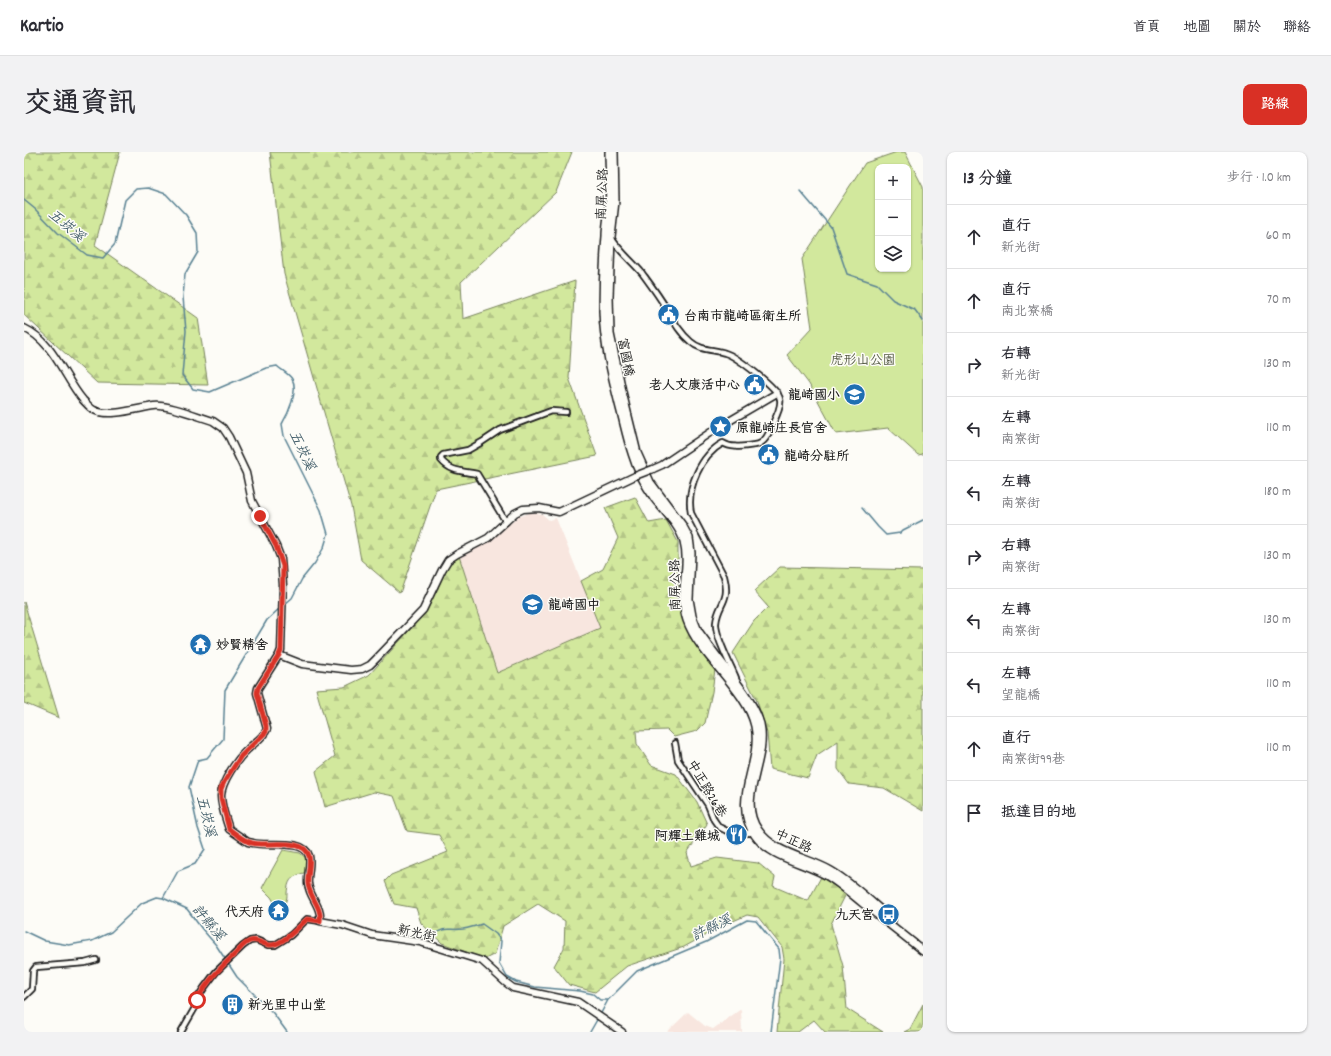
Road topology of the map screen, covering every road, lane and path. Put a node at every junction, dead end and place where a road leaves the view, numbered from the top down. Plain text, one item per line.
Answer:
1 (609, 152) edge
2 (614, 152) edge
3 (608, 236) junction
4 (24, 328) edge
5 (777, 393) junction
6 (566, 412) dead end
7 (638, 463) junction
8 (506, 522) junction
9 (279, 655) junction
10 (740, 688) junction
11 (744, 703) junction
12 (675, 743) dead end
13 (755, 831) junction
14 (320, 921) junction
15 (923, 946) edge
16 (923, 951) edge
17 (96, 960) dead end
18 (24, 997) edge
19 (181, 1032) edge
20 (622, 1032) edge

1 - 3 main road, 南屏公路
2 - 3 main road, 南屏公路
3 - 5 street
3 - 7 main road, 富國橋
4 - 9 street
5 - 8 street, bridge
5 - 10 street
6 - 8 street
7 - 10 main road, 南屏公路
7 - 11 main road, 南屏公路
8 - 9 street
9 - 14 street
10 - 11 street
10 - 13 main road, 中正路
11 - 13 main road, 中正路
12 - 13 street, 中正路26巷
13 - 15 main road, 中正路
13 - 16 main road, 中正路
14 - 19 street, 新光街
14 - 20 street, 新光街
17 - 18 street

